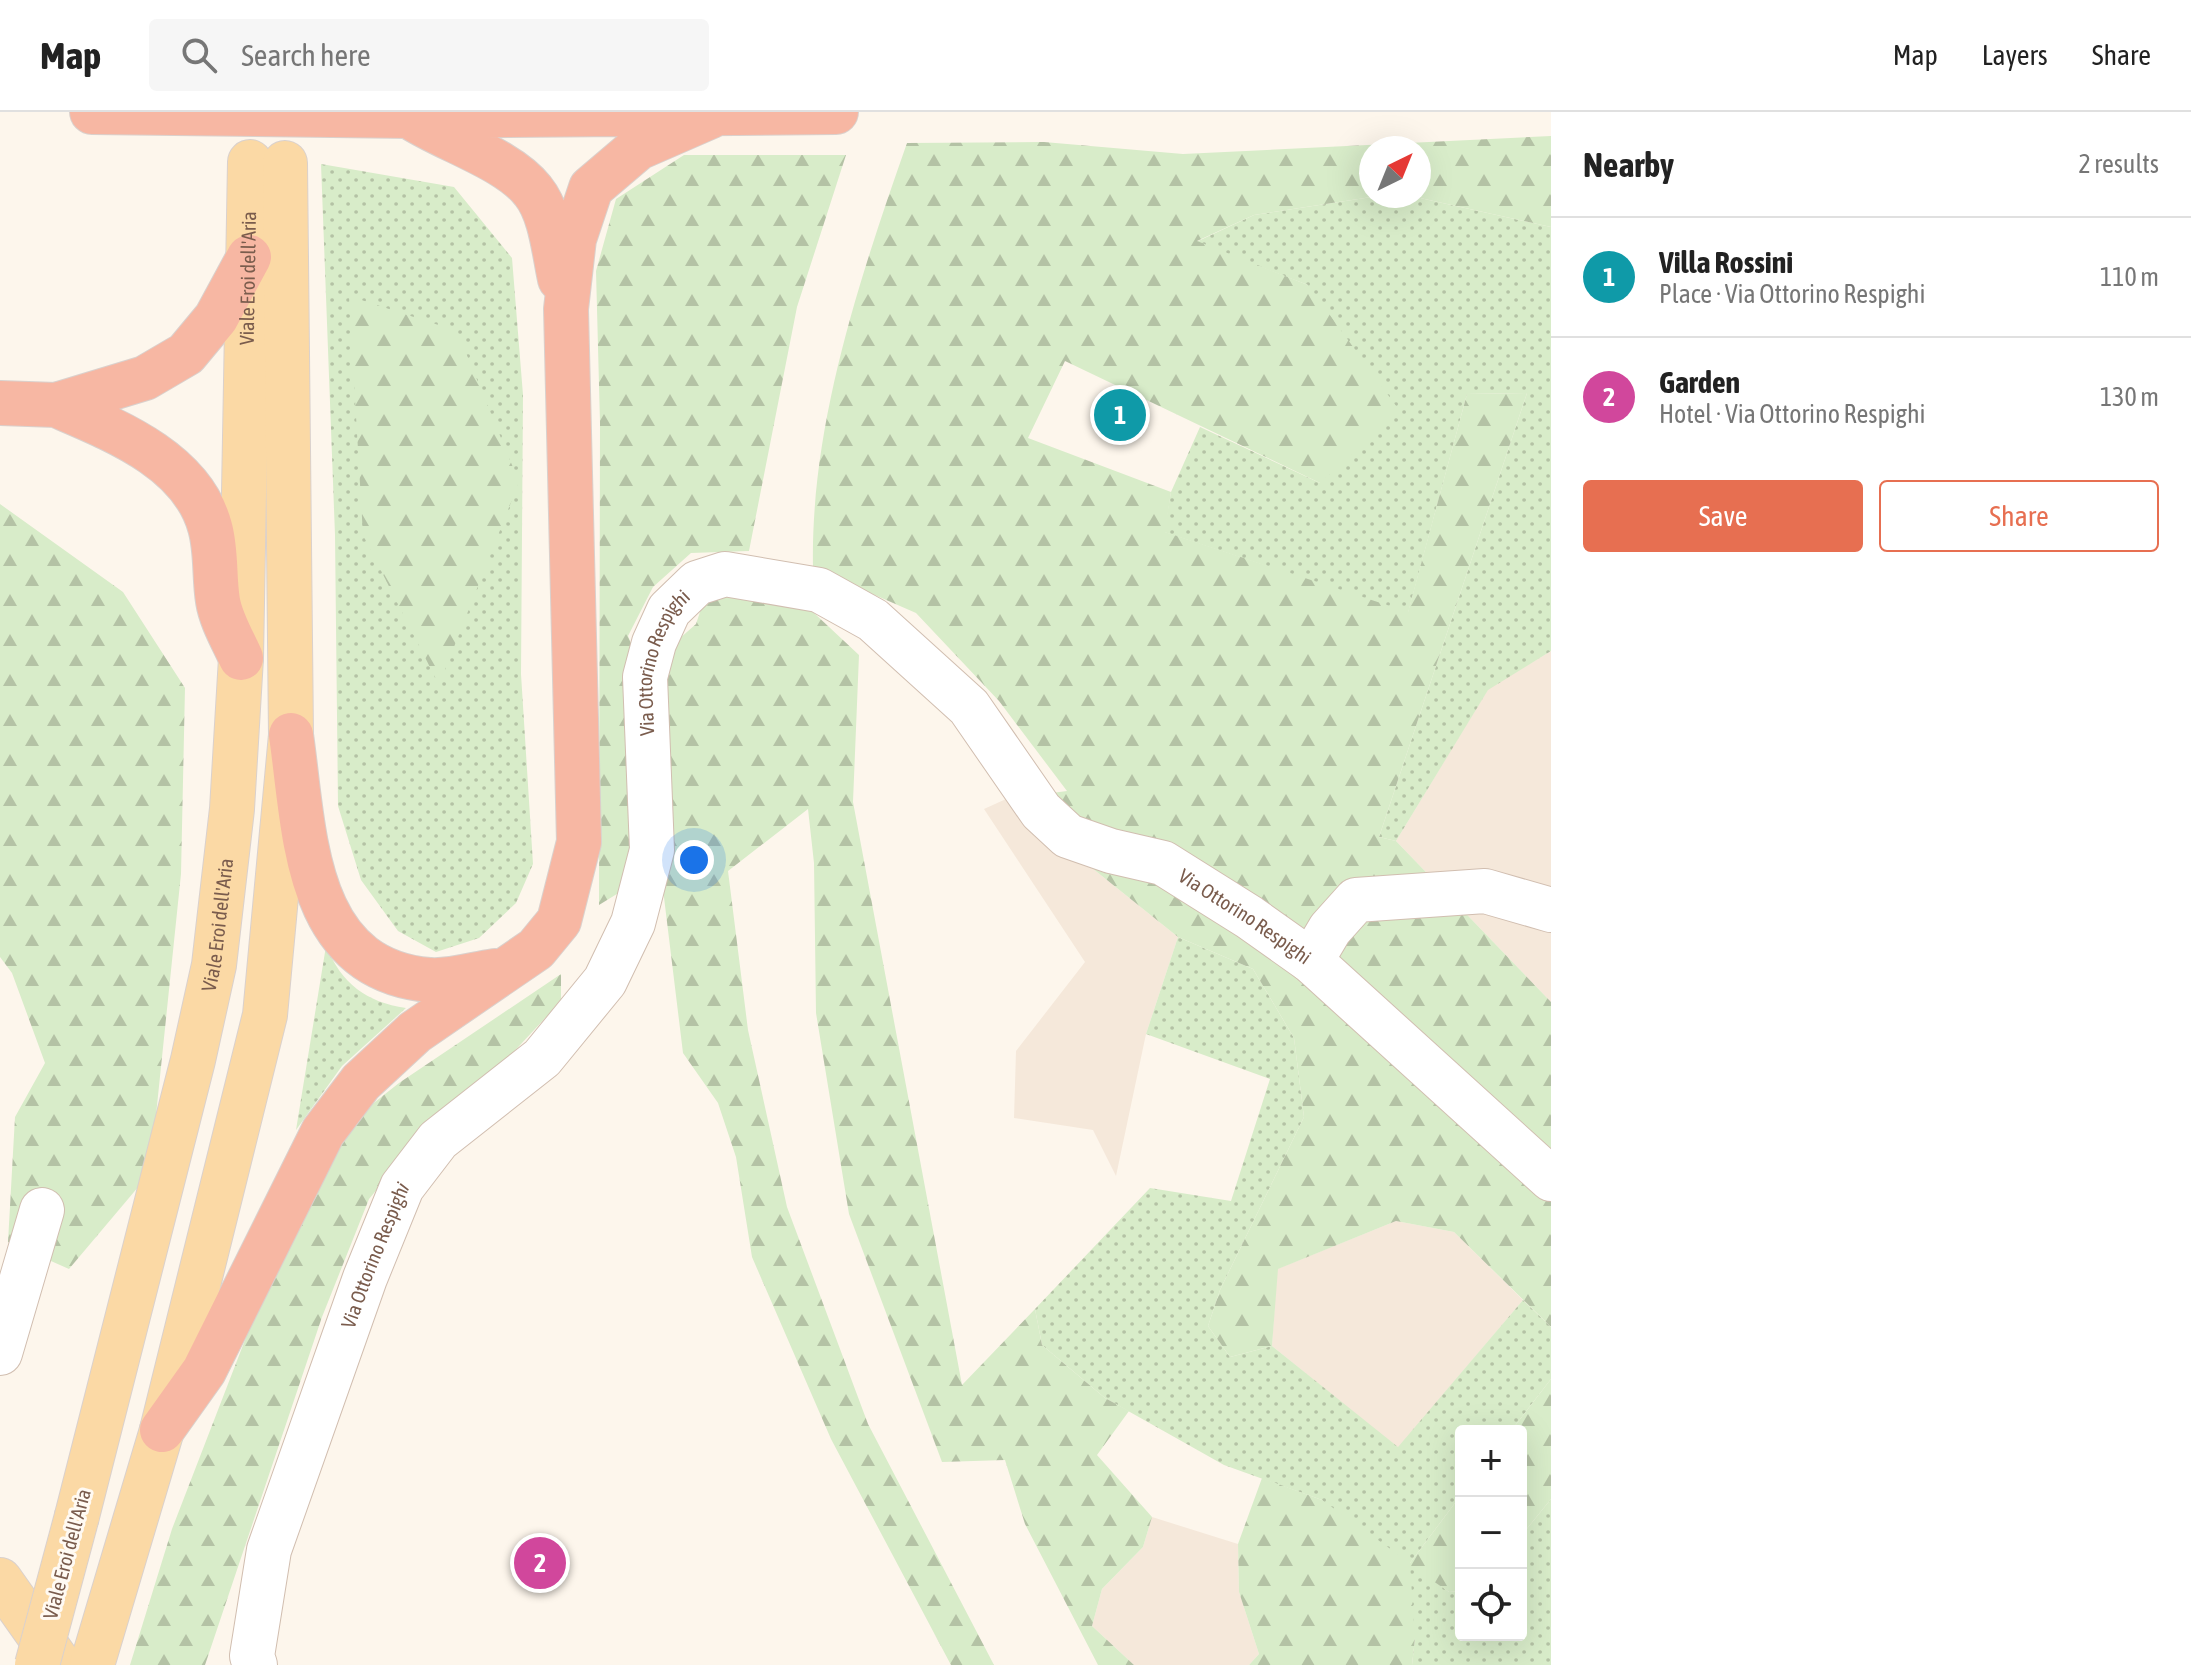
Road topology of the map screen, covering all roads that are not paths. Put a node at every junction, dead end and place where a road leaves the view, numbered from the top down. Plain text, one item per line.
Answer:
1 (92, 112) edge
2 (836, 112) edge
3 (716, 114) junction
4 (410, 116) junction
5 (249, 257) junction
6 (566, 309) junction
7 (0, 403) edge
8 (56, 405) junction
9 (241, 658) junction
10 (291, 735) junction
11 (1551, 910) edge
12 (1311, 961) junction
13 (509, 969) junction
14 (1551, 1179) edge
15 (42, 1210) dead end
16 (0, 1353) edge
17 (162, 1430) junction
18 (0, 1580) edge
19 (37, 1665) edge
20 (60, 1665) edge
21 (92, 1665) edge
22 (255, 1665) edge

1 - 4 highway
2 - 3 highway
3 - 4 highway
3 - 6 highway
4 - 6 highway
5 - 8 highway
5 - 9 main road, Viale Eroi dell'Aria
5 - 10 main road, Viale Eroi dell'Aria
6 - 13 highway
7 - 8 highway
8 - 9 highway
9 - 19 main road, Viale Eroi dell'Aria, bridge
10 - 13 highway
10 - 17 main road, Viale Eroi dell'Aria
11 - 12 street
12 - 14 street, Via Ottorino Respighi
12 - 22 street, Via Ottorino Respighi
13 - 17 highway
15 - 16 street
17 - 21 main road, Viale Eroi dell'Aria
18 - 20 main road

